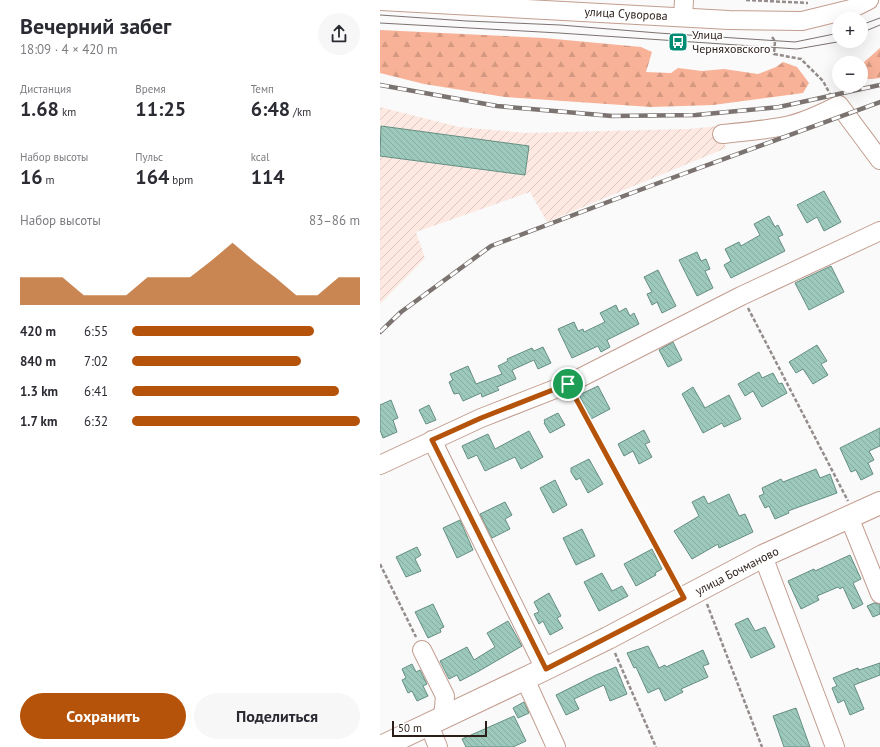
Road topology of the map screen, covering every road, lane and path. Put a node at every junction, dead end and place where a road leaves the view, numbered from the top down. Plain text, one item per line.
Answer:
1 (746, 0) edge
2 (869, 0) edge
3 (380, 1) edge
4 (453, 2) edge
5 (480, 3) edge
6 (812, 3) dead end
7 (577, 6) edge
8 (683, 9) edge
9 (770, 36) dead end
10 (701, 49) dead end
11 (705, 49) dead end
12 (839, 105) junction
13 (722, 134) dead end
14 (880, 160) edge
15 (880, 231) edge
16 (741, 296) junction
17 (568, 384) junction
18 (432, 440) junction
19 (380, 465) edge
20 (880, 503) edge
21 (852, 515) junction
22 (763, 556) junction
23 (380, 564) edge
24 (693, 593) junction
25 (880, 594) edge
26 (608, 638) junction
27 (422, 650) joint
28 (546, 669) junction
29 (525, 679) junction
30 (436, 721) junction
31 (381, 747) edge
32 (438, 747) edge
33 (556, 747) edge
34 (656, 747) edge
35 (762, 747) edge
36 (835, 747) edge

1 - 6 path
2 - 8 street, улица Суворова
3 - 4 street, улица Суворова
4 - 5 street, улица Суворова
5 - 7 street, улица Суворова
7 - 8 street, улица Суворова
9 - 12 path
10 - 11 path
12 - 13 street
12 - 14 street
15 - 16 street
16 - 17 street
16 - 21 path
17 - 18 street
17 - 24 path
18 - 19 street
18 - 28 street
20 - 21 main road, улица Бочманово
21 - 22 main road, улица Бочманово
21 - 25 street
22 - 24 main road, улица Бочманово
22 - 36 street
23 - 27 path
24 - 26 main road, улица Бочманово
24 - 35 path
26 - 28 main road, улица Бочманово
26 - 34 path
27 - 30 street
28 - 29 main road, улица Бочманово
29 - 30 main road, улица Бочманово
29 - 33 street
30 - 31 main road, улица Бочманово
30 - 32 street

